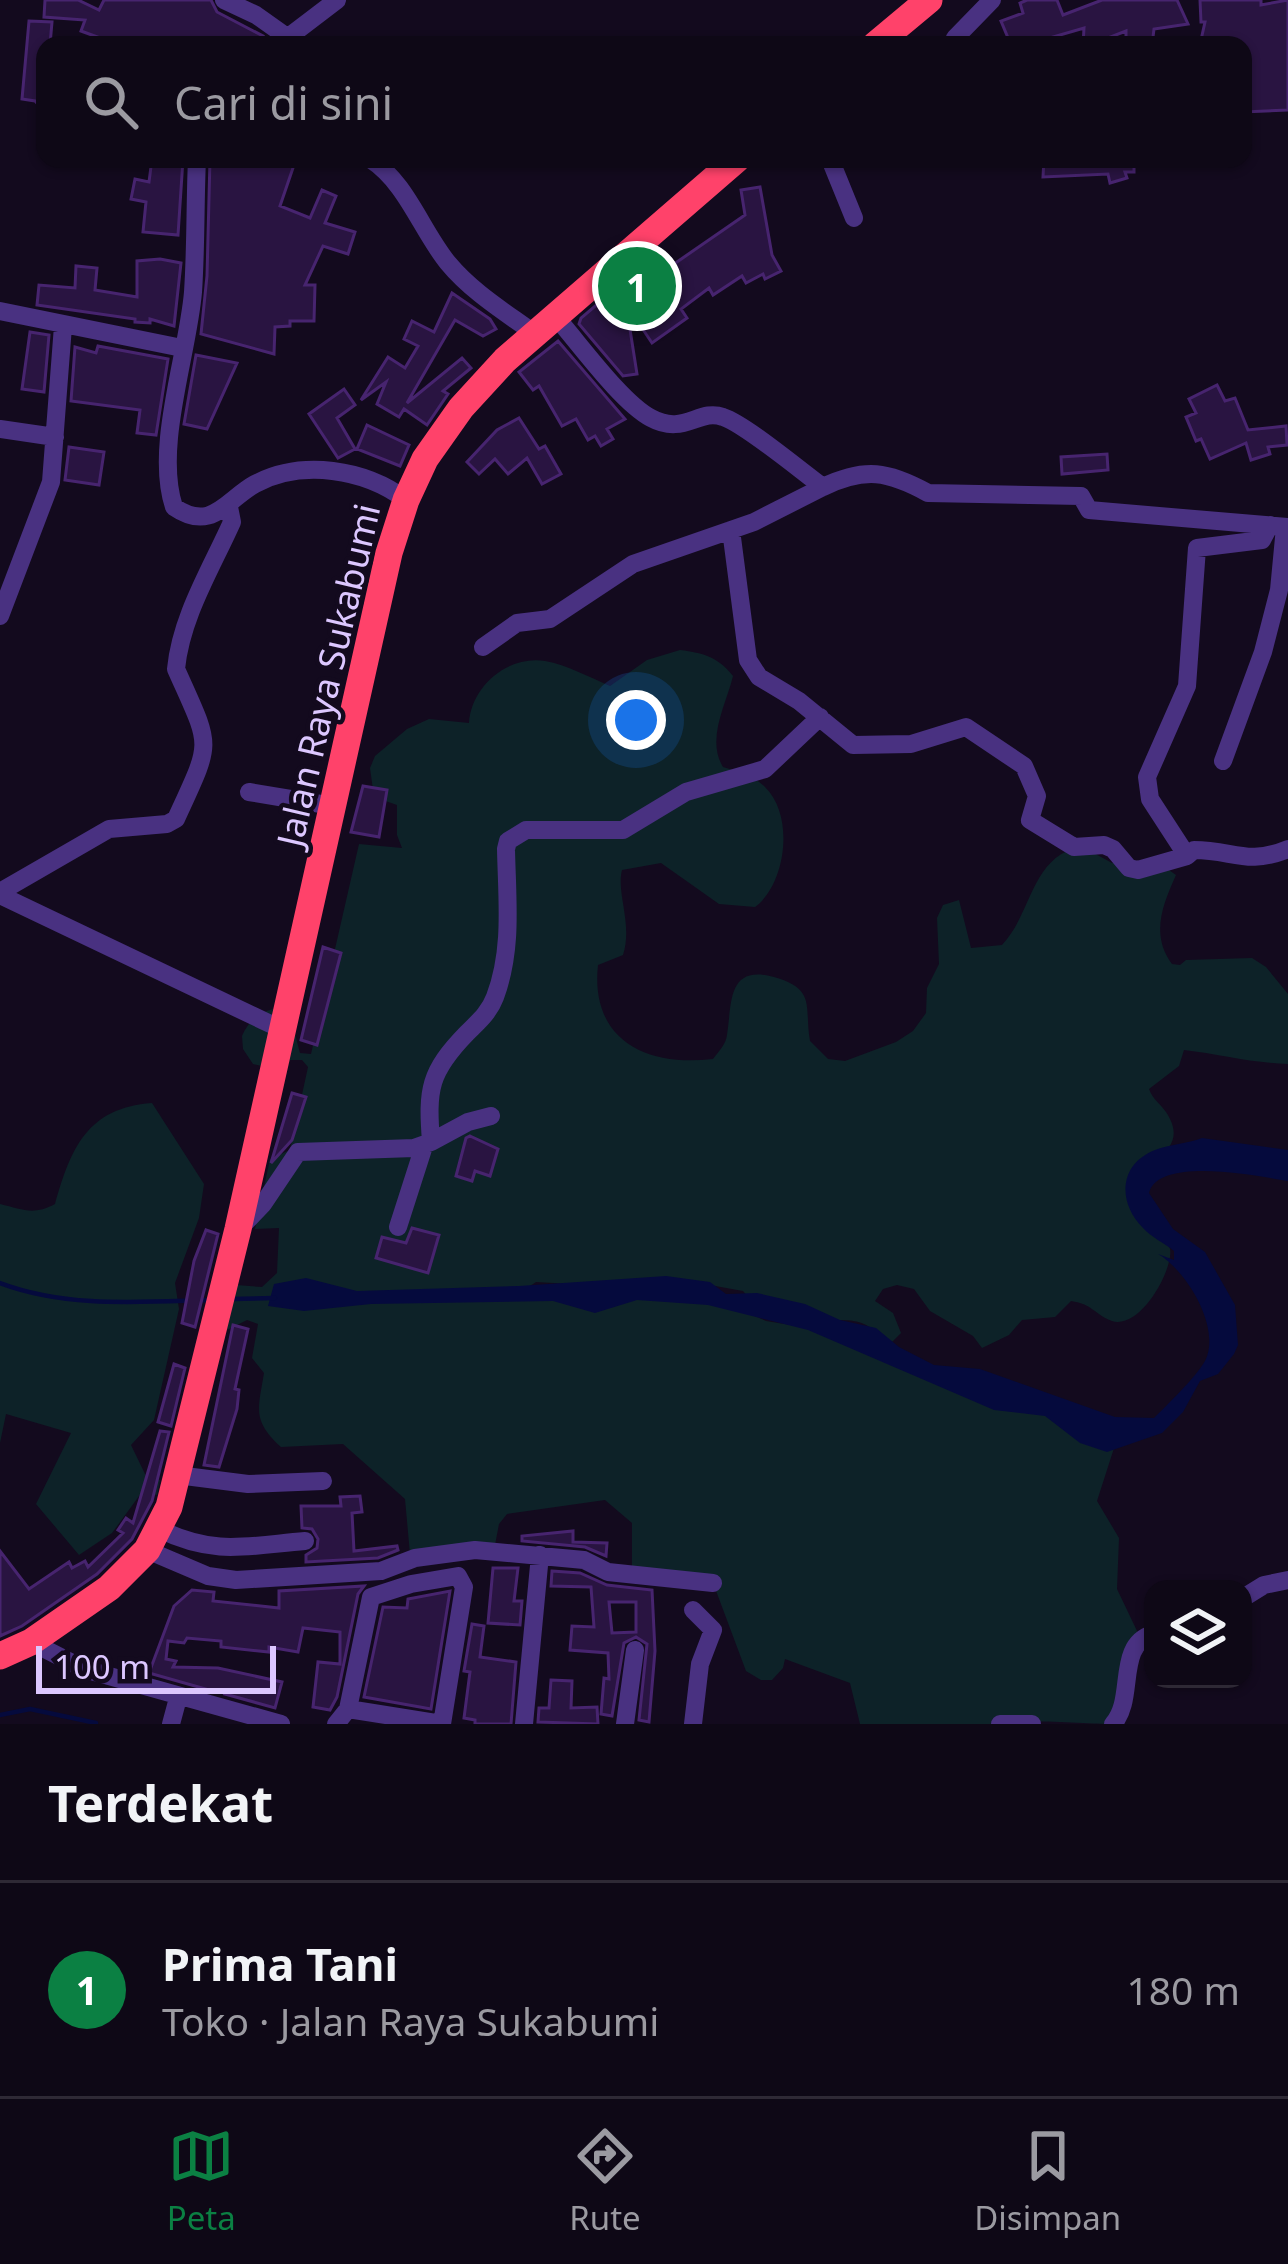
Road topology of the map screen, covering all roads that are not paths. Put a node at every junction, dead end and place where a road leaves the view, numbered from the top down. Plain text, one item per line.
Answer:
1 (224, 0) edge
2 (337, 0) edge
3 (929, 0) edge
4 (992, 0) edge
5 (277, 36) edge
6 (289, 36) edge
7 (886, 36) edge
8 (957, 36) edge
9 (197, 168) edge
10 (378, 168) edge
11 (727, 168) edge
12 (834, 168) edge
13 (854, 218) dead end
14 (0, 311) edge
15 (545, 325) junction
16 (63, 326) junction
17 (182, 348) junction
18 (0, 429) edge
19 (56, 437) junction
20 (823, 487) junction
21 (406, 500) junction
22 (229, 507) junction
23 (1281, 527) edge
24 (731, 530) junction
25 (0, 616) edge
26 (483, 647) dead end
27 (820, 717) junction
28 (1223, 761) dead end
29 (249, 792) dead end
30 (333, 806) junction
31 (1288, 849) edge
32 (1187, 856) junction
33 (0, 894) edge
34 (283, 1030) junction
35 (491, 1116) dead end
36 (428, 1144) junction
37 (398, 1227) dead end
38 (238, 1229) junction
39 (177, 1475) junction
40 (323, 1481) dead end
41 (153, 1539) junction
42 (305, 1541) dead end
43 (540, 1555) junction
44 (1288, 1580) edge
45 (712, 1583) dead end
46 (1252, 1592) edge
47 (694, 1610) dead end
48 (1144, 1637) edge
49 (31, 1642) junction
50 (635, 1650) dead end
51 (0, 1655) edge
52 (178, 1698) junction
53 (342, 1717) edge
54 (252, 1721) edge
55 (171, 1724) edge
56 (281, 1724) edge
57 (442, 1724) edge
58 (524, 1724) edge
59 (625, 1724) edge
60 (693, 1724) edge
61 (1000, 1724) edge
62 (1032, 1724) edge
63 (1113, 1724) edge

1 - 5 street
2 - 6 street
3 - 7 highway
4 - 8 street
9 - 17 street
10 - 15 street
11 - 15 highway, Jalan Raya Sukabumi
12 - 13 street
14 - 16 street
15 - 20 street
15 - 21 highway, Jalan Raya Sukabumi
16 - 17 street
16 - 19 street
17 - 22 street
18 - 19 street
19 - 25 street
20 - 23 street
20 - 24 street
21 - 22 street
21 - 30 highway, Jalan Raya Sukabumi
22 - 33 street
23 - 28 street
23 - 32 street
24 - 26 street
24 - 27 street
27 - 32 street
27 - 36 street
29 - 30 street
30 - 34 highway, Jalan Raya Sukabumi
31 - 32 street
33 - 34 street
34 - 38 highway, Jalan Raya Sukabumi
35 - 36 street
36 - 37 street
36 - 38 street
38 - 39 highway, Jalan Raya Sukabumi
39 - 40 street
39 - 41 highway, Jalan Raya Sukabumi
41 - 42 street
41 - 43 street
41 - 49 highway
43 - 45 street
43 - 58 street
44 - 46 street
47 - 60 street
48 - 63 street
49 - 51 highway
49 - 52 street
50 - 59 street
52 - 54 street
52 - 55 street
53 - 57 street
53 - 57 street
54 - 56 street
61 - 62 street

